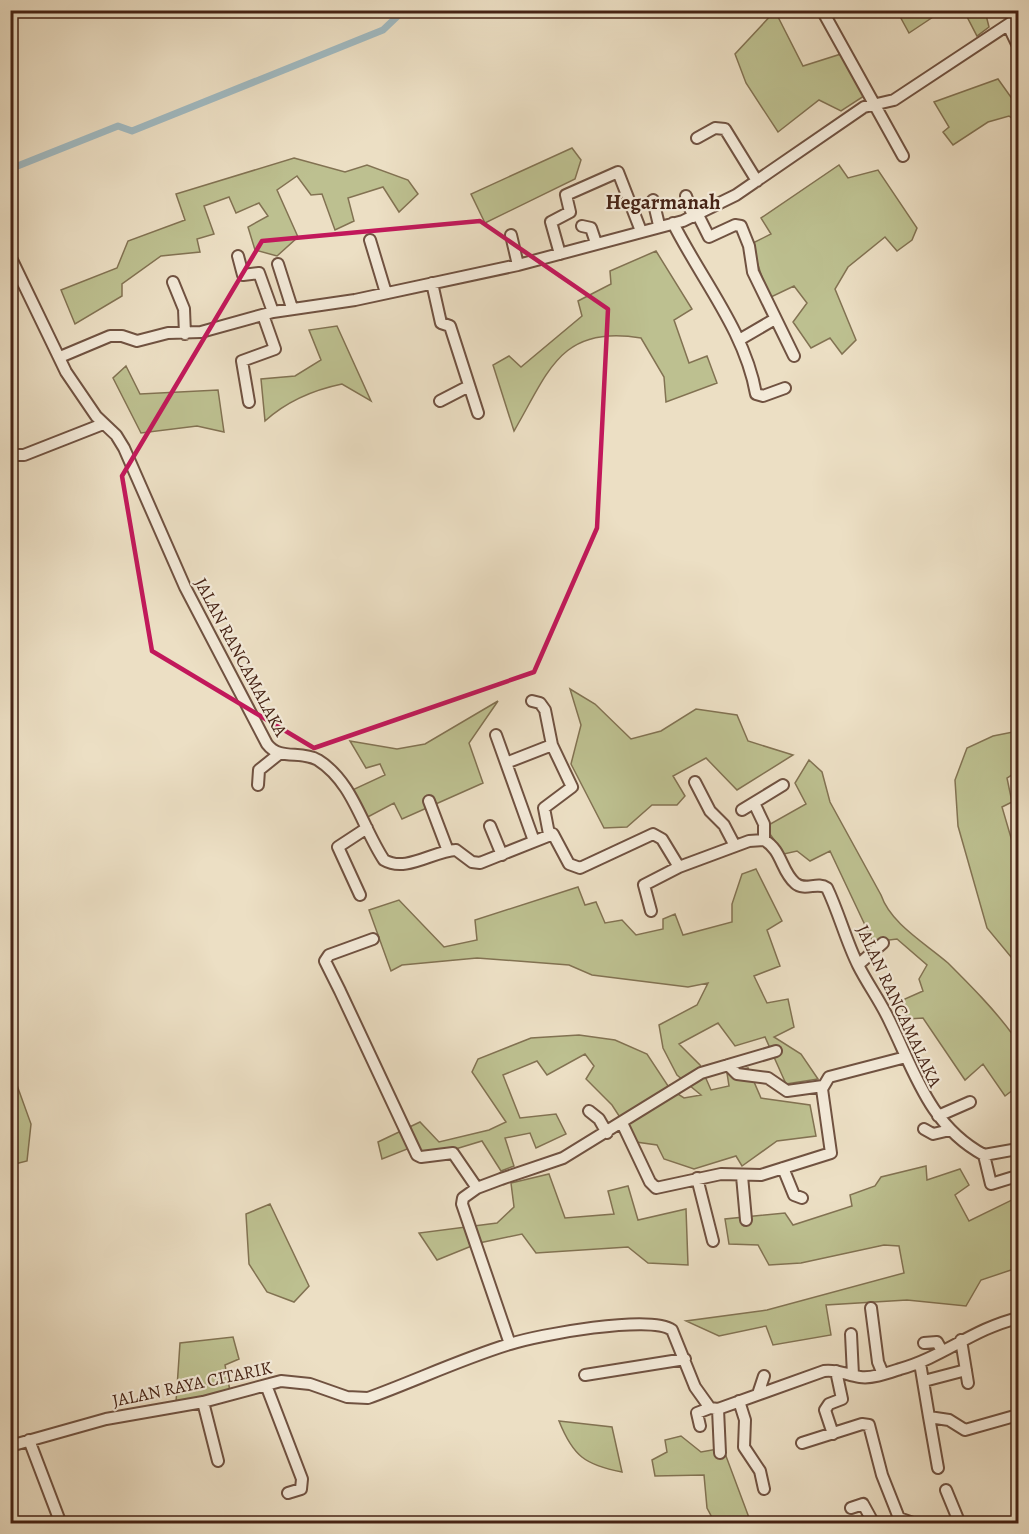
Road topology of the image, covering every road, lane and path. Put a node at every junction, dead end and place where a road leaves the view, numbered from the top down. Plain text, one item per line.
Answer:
1 (822, 10) edge
2 (1018, 18) edge
3 (1008, 25) junction
4 (1018, 46) edge
5 (874, 106) junction
6 (697, 138) dead end
7 (903, 156) dead end
8 (756, 181) junction
9 (686, 196) dead end
10 (653, 200) dead end
11 (696, 216) junction
12 (673, 223) junction
13 (660, 225) junction
14 (582, 226) dead end
15 (641, 231) junction
16 (512, 235) dead end
17 (370, 240) dead end
18 (597, 243) junction
19 (560, 254) junction
20 (10, 256) edge
21 (238, 256) dead end
22 (278, 264) dead end
23 (518, 265) junction
24 (173, 282) dead end
25 (432, 283) junction
26 (386, 293) junction
27 (292, 308) junction
28 (268, 314) junction
29 (775, 319) junction
30 (185, 334) junction
31 (739, 340) junction
32 (794, 356) dead end
33 (60, 357) junction
34 (469, 386) junction
35 (785, 388) dead end
36 (440, 401) dead end
37 (249, 402) dead end
38 (478, 413) dead end
39 (103, 424) junction
40 (10, 455) edge
41 (532, 701) dead end
42 (495, 735) dead end
43 (552, 745) junction
44 (279, 754) junction
45 (506, 763) junction
46 (695, 782) dead end
47 (258, 785) dead end
48 (783, 785) dead end
49 (429, 801) dead end
50 (754, 803) junction
51 (742, 810) dead end
52 (490, 826) dead end
53 (367, 828) junction
54 (549, 834) junction
55 (764, 840) junction
56 (534, 841) junction
57 (735, 846) junction
58 (448, 851) junction
59 (502, 855) junction
60 (679, 867) junction
61 (360, 895) dead end
62 (651, 911) dead end
63 (373, 939) dead end
64 (883, 943) dead end
65 (858, 965) junction
66 (776, 1051) dead end
67 (906, 1058) junction
68 (728, 1065) junction
69 (823, 1086) junction
70 (970, 1102) dead end
71 (589, 1112) dead end
72 (938, 1116) junction
73 (622, 1123) junction
74 (924, 1129) dead end
75 (950, 1130) junction
76 (607, 1133) junction
77 (1018, 1149) edge
78 (984, 1155) junction
79 (783, 1168) junction
80 (741, 1176) junction
81 (1017, 1176) edge
82 (697, 1178) junction
83 (477, 1188) junction
84 (802, 1198) dead end
85 (746, 1220) dead end
86 (713, 1241) dead end
87 (871, 1308) dead end
88 (1018, 1318) edge
89 (851, 1334) dead end
90 (961, 1340) junction
91 (924, 1343) dead end
92 (510, 1344) junction
93 (942, 1351) junction
94 (685, 1359) junction
95 (920, 1363) junction
96 (966, 1370) junction
97 (836, 1371) junction
98 (883, 1374) junction
99 (585, 1375) dead end
100 (853, 1375) junction
101 (764, 1376) dead end
102 (924, 1381) junction
103 (968, 1383) dead end
104 (266, 1385) junction
105 (758, 1394) junction
106 (739, 1401) junction
107 (203, 1402) junction
108 (714, 1408) junction
109 (1018, 1415) edge
110 (929, 1417) junction
111 (700, 1426) dead end
112 (833, 1434) junction
113 (28, 1440) junction
114 (802, 1443) dead end
115 (10, 1446) edge
116 (720, 1453) dead end
117 (218, 1461) dead end
118 (938, 1468) dead end
119 (764, 1489) dead end
120 (946, 1490) dead end
121 (288, 1493) dead end
122 (851, 1508) dead end
123 (61, 1524) edge
124 (874, 1524) edge
125 (916, 1524) edge
126 (960, 1524) edge

1 - 5 street
2 - 3 street
3 - 4 street
3 - 5 street
5 - 7 street
5 - 8 street
6 - 8 street
8 - 11 street
9 - 11 street
10 - 13 street
11 - 12 street
11 - 29 street
12 - 13 street
12 - 31 street
13 - 15 street
14 - 18 street
15 - 18 street
15 - 19 street
16 - 23 street
17 - 26 street
18 - 19 street
19 - 23 street
20 - 33 street, JALAN RANCAMALAKA
21 - 28 street
22 - 27 street
23 - 25 street
24 - 30 street
25 - 26 street
25 - 34 street
26 - 27 street
27 - 28 street
28 - 30 street
28 - 37 street
29 - 31 street
29 - 32 street
30 - 33 street
31 - 35 street
33 - 39 street, JALAN RANCAMALAKA
34 - 36 street
34 - 38 street
39 - 40 street
39 - 44 street, JALAN RANCAMALAKA
41 - 43 street
42 - 45 street
43 - 45 street
43 - 54 street
44 - 47 street
44 - 53 street, JALAN RANCAMALAKA
45 - 56 street
46 - 57 street
48 - 50 street
49 - 58 street
50 - 51 street
50 - 55 street
52 - 59 street
53 - 58 street, JALAN RANCAMALAKA
53 - 61 street
54 - 56 street
54 - 60 street
55 - 57 street
55 - 65 street, JALAN RANCAMALAKA
56 - 59 street
57 - 60 street
58 - 59 street
60 - 62 street
63 - 83 street
64 - 65 street
65 - 67 street, JALAN RANCAMALAKA
66 - 68 street
67 - 69 street
67 - 72 street, JALAN RANCAMALAKA
68 - 69 street
68 - 73 street
69 - 79 street
70 - 72 street
71 - 76 street
72 - 75 street, JALAN RANCAMALAKA
73 - 76 street
73 - 82 street
74 - 75 street
75 - 78 street, JALAN RANCAMALAKA
76 - 83 street
77 - 78 street
78 - 81 street
79 - 80 street
79 - 84 street
80 - 82 street
80 - 85 street
82 - 86 street
83 - 92 street
87 - 98 street
88 - 90 street
89 - 100 street
90 - 93 street
90 - 96 street
91 - 93 street
92 - 94 street, JALAN RAYA CITARIK
92 - 104 street, JALAN RAYA CITARIK
93 - 95 street
94 - 99 street
94 - 108 street, JALAN RAYA CITARIK
95 - 98 street
95 - 102 street
96 - 102 street
96 - 103 street
97 - 100 street
97 - 105 street
97 - 112 street
98 - 100 street
101 - 105 street
102 - 110 street
104 - 107 street, JALAN RAYA CITARIK
104 - 121 street
105 - 106 street
106 - 108 street
106 - 119 street
107 - 113 street, JALAN RAYA CITARIK
107 - 117 street
108 - 111 street
108 - 116 street
109 - 110 street
110 - 118 street
112 - 114 street
112 - 125 street
113 - 115 street, JALAN RAYA CITARIK
113 - 123 street
120 - 126 street
122 - 124 street

